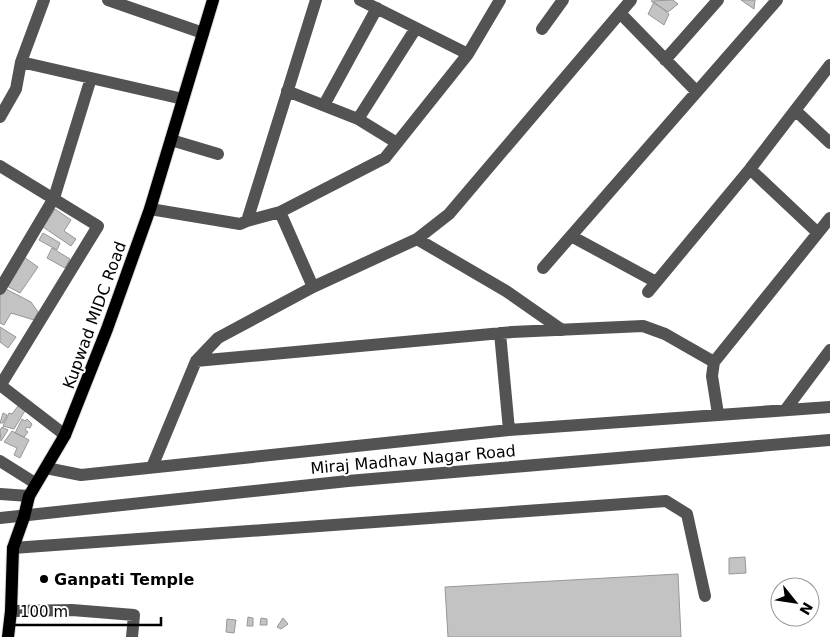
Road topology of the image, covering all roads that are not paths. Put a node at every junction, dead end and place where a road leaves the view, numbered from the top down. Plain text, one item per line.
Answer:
1 (44, 0) edge
2 (108, 0) edge
3 (213, 0) edge
4 (316, 0) edge
5 (360, 0) edge
6 (500, 0) edge
7 (563, 0) edge
8 (631, 0) edge
9 (718, 0) edge
10 (777, 0) edge
11 (377, 8) junction
12 (620, 13) junction
13 (416, 28) junction
14 (542, 29) dead end
15 (204, 33) junction
16 (468, 54) junction
17 (666, 60) junction
18 (21, 62) junction
19 (830, 65) edge
20 (91, 78) junction
21 (287, 91) junction
22 (697, 92) junction
23 (183, 99) junction
24 (324, 105) junction
25 (795, 110) junction
26 (0, 117) edge
27 (358, 119) junction
28 (171, 140) junction
29 (397, 143) junction
30 (830, 143) edge
31 (218, 154) dead end
32 (0, 166) edge
33 (750, 169) junction
34 (54, 198) junction
35 (150, 209) junction
36 (280, 212) junction
37 (830, 218) edge
38 (247, 221) junction
39 (818, 233) junction
40 (571, 236) junction
41 (417, 239) junction
42 (543, 268) dead end
43 (313, 287) junction
44 (0, 289) edge
45 (562, 330) junction
46 (500, 334) junction
47 (830, 350) edge
48 (196, 362) junction
49 (714, 362) junction
50 (0, 386) edge
51 (830, 407) edge
52 (786, 409) junction
53 (718, 414) junction
54 (509, 430) junction
55 (65, 436) junction
56 (830, 440) edge
57 (0, 461) edge
58 (152, 467) junction
59 (46, 468) junction
60 (35, 483) junction
61 (0, 494) edge
62 (29, 496) junction
63 (24, 517) junction
64 (0, 518) edge
65 (13, 548) junction
66 (705, 596) dead end
67 (11, 611) junction
68 (8, 637) edge
69 (132, 637) edge

1 - 18 street
2 - 15 street
3 - 15 main road, Kupwad MIDC Road
4 - 21 street
5 - 11 street
6 - 16 street
7 - 14 street
8 - 12 street
9 - 17 street
10 - 22 street
11 - 13 street
11 - 24 street
12 - 17 street
12 - 41 street
13 - 16 street
13 - 27 street
15 - 23 main road, Kupwad MIDC Road
16 - 29 street
17 - 22 street
18 - 20 street
18 - 26 street
19 - 25 street
20 - 23 street
20 - 34 street
21 - 24 street
21 - 38 street
22 - 40 street
23 - 28 main road, Kupwad MIDC Road
24 - 27 street
25 - 30 street
25 - 33 street
27 - 29 street
28 - 31 street
28 - 35 main road, Kupwad MIDC Road
29 - 36 street
32 - 34 street
33 - 39 street
33 - 40 street
34 - 44 street
34 - 50 street
35 - 38 street
35 - 55 main road, Kupwad MIDC Road
36 - 38 street
36 - 43 street
37 - 39 street
39 - 49 street
40 - 42 street
41 - 43 street
41 - 45 street
43 - 48 street
45 - 46 street
45 - 49 street
46 - 48 street
46 - 54 street
47 - 52 street
48 - 58 street
49 - 53 street
50 - 55 street
51 - 52 street
52 - 53 street
53 - 54 street
54 - 58 street
55 - 59 main road, Kupwad MIDC Road
56 - 63 street, Miraj Madhav Nagar Road
57 - 60 street
58 - 59 street
59 - 60 main road, Kupwad MIDC Road
60 - 62 main road, Kupwad MIDC Road
61 - 62 street
62 - 63 main road, Kupwad MIDC Road
63 - 64 street, Miraj Madhav Nagar Road
63 - 65 main road, Kupwad MIDC Road
65 - 66 street
65 - 67 main road, Kupwad MIDC Road
67 - 68 main road, Kupwad MIDC Road
67 - 69 street

